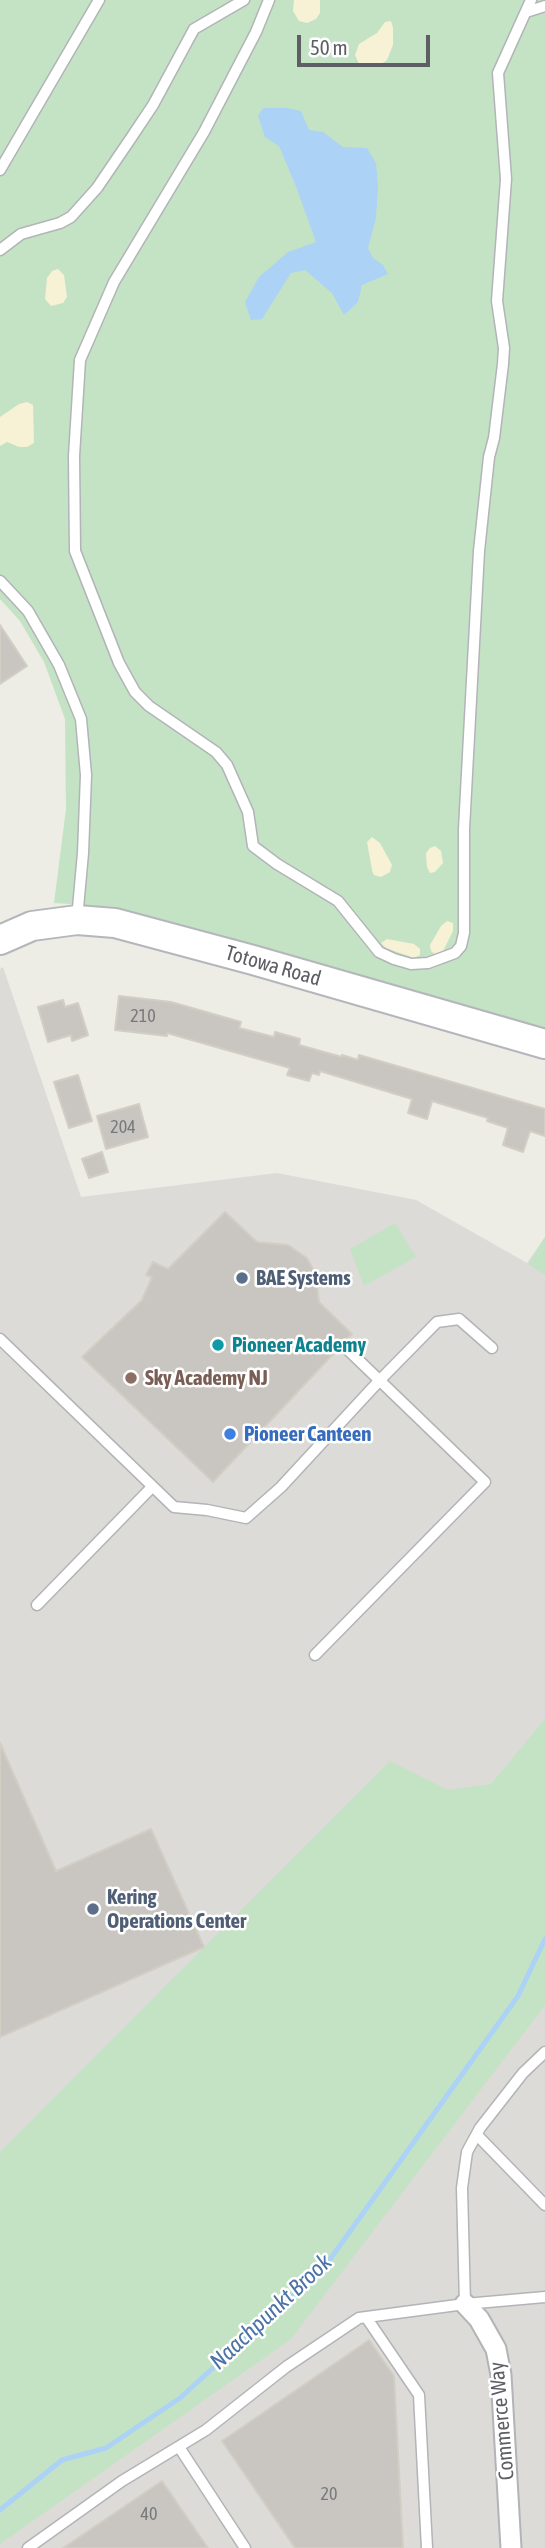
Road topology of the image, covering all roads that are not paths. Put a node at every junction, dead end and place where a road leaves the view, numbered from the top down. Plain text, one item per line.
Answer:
1 (99, 0) edge
2 (244, 0) edge
3 (269, 0) edge
4 (531, 0) edge
5 (545, 6) edge
6 (526, 12) junction
7 (0, 170) edge
8 (0, 250) edge
9 (0, 581) edge
10 (77, 920) junction
11 (0, 940) edge
12 (545, 1044) edge
13 (0, 1339) edge
14 (492, 1348) dead end
15 (347, 1349) dead end
16 (379, 1381) junction
17 (152, 1488) junction
18 (37, 1605) dead end
19 (315, 1655) dead end
20 (545, 2052) edge
21 (477, 2134) junction
22 (545, 2205) edge
23 (545, 2297) edge
24 (464, 2304) junction
25 (366, 2317) junction
26 (179, 2447) junction
27 (28, 2548) edge
28 (246, 2548) edge
29 (427, 2548) edge
30 (511, 2548) edge

1 - 7 lane
2 - 8 lane
3 - 6 lane
4 - 6 lane
5 - 6 lane
9 - 10 lane
10 - 11 main road, Totowa Road
10 - 12 main road, Totowa Road
13 - 17 lane
14 - 16 lane
15 - 16 lane
16 - 17 lane
16 - 19 lane
17 - 18 lane
20 - 21 lane
21 - 22 lane
21 - 24 lane
23 - 24 lane
24 - 25 lane
24 - 30 street, Commerce Way
25 - 26 lane
25 - 29 lane
26 - 27 lane
26 - 28 lane

